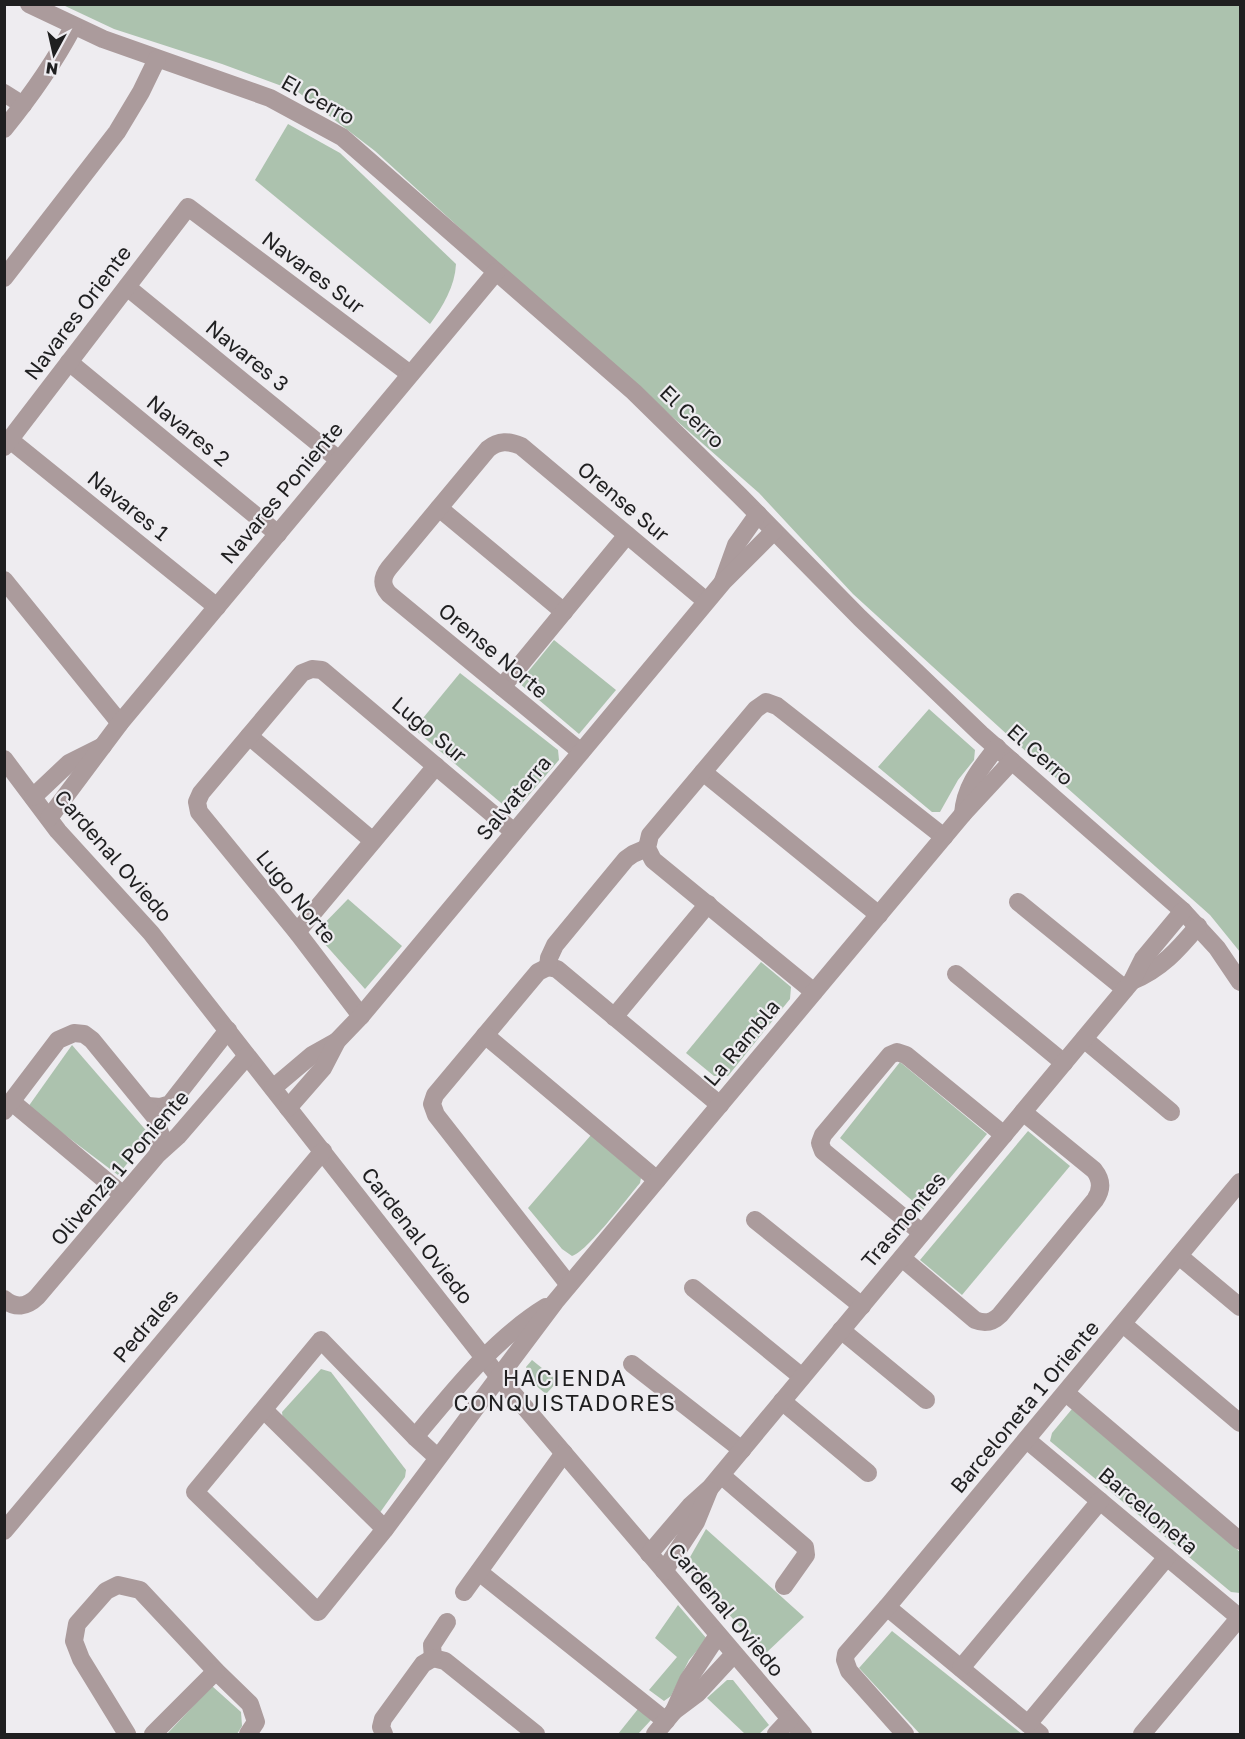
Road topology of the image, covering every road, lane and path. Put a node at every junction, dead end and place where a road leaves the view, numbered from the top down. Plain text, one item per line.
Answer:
1 (29, 4) edge
2 (73, 27) junction
3 (157, 59) junction
4 (4, 93) edge
5 (23, 105) junction
6 (4, 129) edge
7 (188, 207) joint
8 (496, 272) junction
9 (4, 278) edge
10 (127, 287) junction
11 (69, 362) junction
12 (410, 374) junction
13 (7, 444) edge
14 (339, 460) junction
15 (439, 508) junction
16 (758, 514) junction
17 (774, 531) junction
18 (278, 534) junction
19 (627, 535) junction
20 (4, 580) edge
21 (723, 582) junction
22 (706, 602) junction
23 (217, 607) junction
24 (564, 612) junction
25 (502, 687) junction
26 (120, 723) junction
27 (249, 736) junction
28 (104, 745) junction
29 (996, 747) junction
30 (581, 752) junction
31 (4, 759) edge
32 (1012, 761) junction
33 (436, 766) junction
34 (703, 772) junction
35 (33, 797) junction
36 (963, 814) junction
37 (49, 818) junction
38 (514, 832) junction
39 (944, 837) junction
40 (373, 841) junction
41 (647, 848) junction
42 (1018, 902) dead end
43 (708, 904) junction
44 (1183, 911) junction
45 (879, 915) junction
46 (1198, 926) junction
47 (297, 932) junction
48 (548, 967) junction
49 (956, 974) dead end
50 (1240, 982) edge
51 (1129, 985) junction
52 (814, 992) junction
53 (361, 1016) junction
54 (614, 1017) junction
55 (228, 1030) junction
56 (485, 1035) junction
57 (1084, 1039) junction
58 (337, 1041) junction
59 (247, 1056) junction
60 (1064, 1063) junction
61 (273, 1089) junction
62 (720, 1105) junction
63 (8, 1106) edge
64 (148, 1106) junction
65 (288, 1108) junction
66 (1023, 1112) junction
67 (1171, 1112) dead end
68 (1004, 1135) junction
69 (322, 1151) junction
70 (158, 1154) junction
71 (657, 1180) junction
72 (1240, 1182) edge
73 (123, 1195) junction
74 (755, 1220) dead end
75 (922, 1233) junction
76 (1179, 1256) junction
77 (902, 1258) junction
78 (569, 1285) junction
79 (693, 1288) dead end
80 (4, 1299) edge
81 (555, 1302) junction
82 (862, 1306) junction
83 (1240, 1307) edge
84 (1123, 1324) junction
85 (842, 1330) junction
86 (484, 1359) junction
87 (632, 1364) dead end
88 (499, 1377) junction
89 (802, 1377) junction
90 (1066, 1393) junction
91 (926, 1400) dead end
92 (782, 1401) junction
93 (264, 1410) junction
94 (1240, 1423) edge
95 (415, 1437) junction
96 (1027, 1440) junction
97 (742, 1450) junction
98 (564, 1453) junction
99 (437, 1457) junction
100 (868, 1473) dead end
101 (715, 1482) junction
102 (1100, 1501) junction
103 (385, 1528) junction
104 (4, 1531) edge
105 (1240, 1541) edge
106 (649, 1554) junction
107 (1167, 1557) junction
108 (664, 1571) junction
109 (479, 1572) junction
110 (784, 1586) dead end
111 (464, 1592) dead end
112 (887, 1607) junction
113 (1240, 1617) edge
114 (447, 1622) dead end
115 (718, 1635) junction
116 (735, 1654) junction
117 (433, 1658) junction
118 (960, 1668) junction
119 (216, 1671) junction
120 (790, 1719) junction
121 (665, 1722) edge
122 (252, 1728) edge
123 (1034, 1729) edge
124 (382, 1731) edge
125 (126, 1734) edge
126 (153, 1734) edge
127 (536, 1734) edge
128 (776, 1734) edge
129 (803, 1734) edge
130 (905, 1734) edge
131 (1142, 1734) edge

1 - 2 street, El Cerro
2 - 3 street, El Cerro
2 - 5 street
3 - 8 street, El Cerro
3 - 9 street
4 - 5 street
5 - 6 street
7 - 10 street, Navares Oriente
7 - 12 street, Navares Sur
8 - 12 street, Navares Poniente
8 - 16 street, El Cerro
10 - 11 street, Navares Oriente
10 - 14 street, Navares 3
11 - 13 street, Navares Oriente
11 - 18 street, Navares 2
12 - 14 street, Navares Poniente
13 - 23 street, Navares 1
14 - 18 street, Navares Poniente
15 - 19 street, Orense Sur
15 - 24 street
15 - 25 street, Orense Norte
16 - 17 street, El Cerro
16 - 21 street, Salvaterra
17 - 21 street, Salvaterra
17 - 29 street, El Cerro
18 - 23 street, Navares Poniente
19 - 22 street, Orense Sur
19 - 24 street
20 - 26 street
21 - 22 street, Salvaterra
22 - 30 street, Salvaterra
23 - 26 street, Navares Poniente
24 - 25 street
25 - 30 street, Orense Norte
26 - 28 street, Navares Poniente
27 - 33 street, Lugo Sur
27 - 40 street
27 - 47 street, Lugo Norte
28 - 35 street, Navares Poniente
28 - 37 street, Navares Poniente
29 - 32 street, El Cerro
29 - 36 street, La Rambla
30 - 38 street, Salvaterra
31 - 35 street, Cardenal Oviedo
32 - 36 street, La Rambla
32 - 44 street, El Cerro
33 - 38 street, Lugo Sur
33 - 40 street
34 - 39 street
34 - 41 street
34 - 45 street
35 - 37 street, Cardenal Oviedo
36 - 39 street, La Rambla
37 - 55 street, Cardenal Oviedo
38 - 53 street, Salvaterra
39 - 45 street, La Rambla
40 - 47 street
41 - 43 street
41 - 48 street
42 - 51 street
43 - 52 street
43 - 54 street
44 - 46 street, El Cerro
44 - 51 street, Trasmontes
45 - 52 street, La Rambla
46 - 50 street, El Cerro
46 - 51 street, Trasmontes
47 - 53 street, Lugo Norte
48 - 54 street
48 - 56 street
49 - 60 street
51 - 57 street, Trasmontes
52 - 62 street, La Rambla
53 - 58 street, Salvaterra
54 - 62 street
55 - 59 street, Cardenal Oviedo
55 - 64 street
56 - 71 street
56 - 78 street
57 - 60 street, Trasmontes
57 - 67 street
58 - 61 street, Salvaterra
58 - 65 street, Salvaterra
59 - 61 street, Cardenal Oviedo
59 - 70 street, Olivenza 1 Poniente
60 - 66 street, Trasmontes
61 - 65 street, Cardenal Oviedo
62 - 71 street, La Rambla
63 - 64 street
63 - 73 street
64 - 70 street
65 - 69 street, Cardenal Oviedo
66 - 68 street, Trasmontes
66 - 77 street
68 - 75 street, Trasmontes
68 - 75 street
69 - 86 street, Cardenal Oviedo
69 - 104 street, Pedrales
70 - 73 street, Olivenza 1 Poniente
71 - 78 street, La Rambla
72 - 76 street, Barceloneta 1 Oriente
73 - 80 street, Olivenza 1 Poniente
74 - 82 street
75 - 77 street, Trasmontes
76 - 83 street
76 - 84 street, Barceloneta 1 Oriente
77 - 82 street, Trasmontes
78 - 81 street, La Rambla
79 - 89 street
81 - 86 street, La Rambla
81 - 88 street, La Rambla
82 - 85 street, Trasmontes
84 - 90 street, Barceloneta 1 Oriente
84 - 94 street
85 - 89 street, Trasmontes
85 - 91 street
86 - 88 street, Cardenal Oviedo
86 - 95 street, La Rambla
87 - 97 street
88 - 98 street, Cardenal Oviedo
88 - 99 street, La Rambla
89 - 92 street, Trasmontes
90 - 96 street, Barceloneta 1 Oriente
90 - 105 street
92 - 97 street, Trasmontes
92 - 100 street
93 - 95 street
93 - 103 street
93 - 103 street, La Rambla
95 - 99 street
96 - 102 street, Barceloneta
96 - 112 street, Barceloneta 1 Oriente
97 - 101 street, Trasmontes
98 - 106 street, Cardenal Oviedo
98 - 109 street
99 - 103 street, La Rambla
101 - 106 street, Trasmontes
101 - 108 street, Trasmontes
101 - 110 street
102 - 107 street, Barceloneta
102 - 118 street
106 - 108 street, Cardenal Oviedo
107 - 113 street, Barceloneta
107 - 123 street
108 - 115 street, Cardenal Oviedo
109 - 111 street
109 - 121 street
112 - 118 street
112 - 130 street, Barceloneta 1 Oriente
113 - 131 street
114 - 117 street
115 - 116 street, Cardenal Oviedo
115 - 121 street
116 - 120 street, Cardenal Oviedo
116 - 121 street
117 - 124 street
117 - 127 street
118 - 123 street
119 - 122 street
119 - 125 street
119 - 126 street
120 - 128 street
120 - 129 street, Cardenal Oviedo

